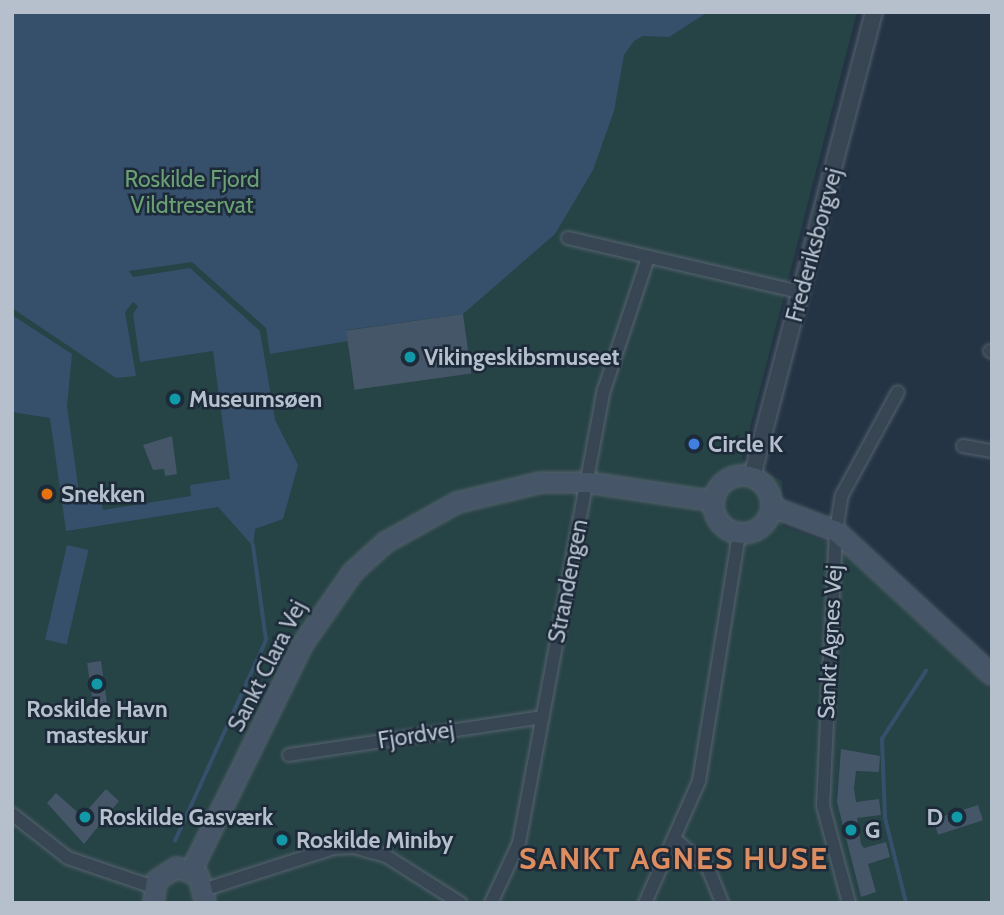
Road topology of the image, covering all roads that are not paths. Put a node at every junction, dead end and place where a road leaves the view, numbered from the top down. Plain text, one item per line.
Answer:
1 (874, 12) edge
2 (568, 238) dead end
3 (648, 258) junction
4 (800, 292) junction
5 (898, 392) dead end
6 (963, 446) dead end
7 (992, 451) edge
8 (752, 477) junction
9 (587, 482) junction
10 (714, 500) junction
11 (771, 506) junction
12 (836, 531) junction
13 (739, 533) junction
14 (991, 674) edge
15 (542, 717) junction
16 (289, 755) dead end
17 (12, 814) edge
18 (675, 839) junction
19 (191, 870) junction
20 (153, 895) edge
21 (205, 896) edge
22 (460, 903) edge
23 (491, 903) edge
24 (645, 903) edge
25 (722, 903) edge
26 (849, 903) edge

1 - 4 street, Frederiksborgvej
2 - 3 street
3 - 4 street
3 - 9 street, Strandengen
4 - 8 street, Frederiksborgvej
5 - 12 street, Sankt Agnes Vej
6 - 7 street
8 - 10 main road
8 - 11 main road
9 - 10 main road, Sankt Clara Vej
9 - 15 street, Strandengen
9 - 19 main road, Sankt Clara Vej
10 - 13 main road
11 - 12 main road
11 - 13 main road
12 - 14 main road
12 - 26 street, Sankt Agnes Vej
13 - 18 street
15 - 16 street, Fjordvej
15 - 23 street, Strandengen
17 - 20 street
18 - 24 street
18 - 25 street
19 - 20 main road
19 - 21 main road
21 - 22 street

